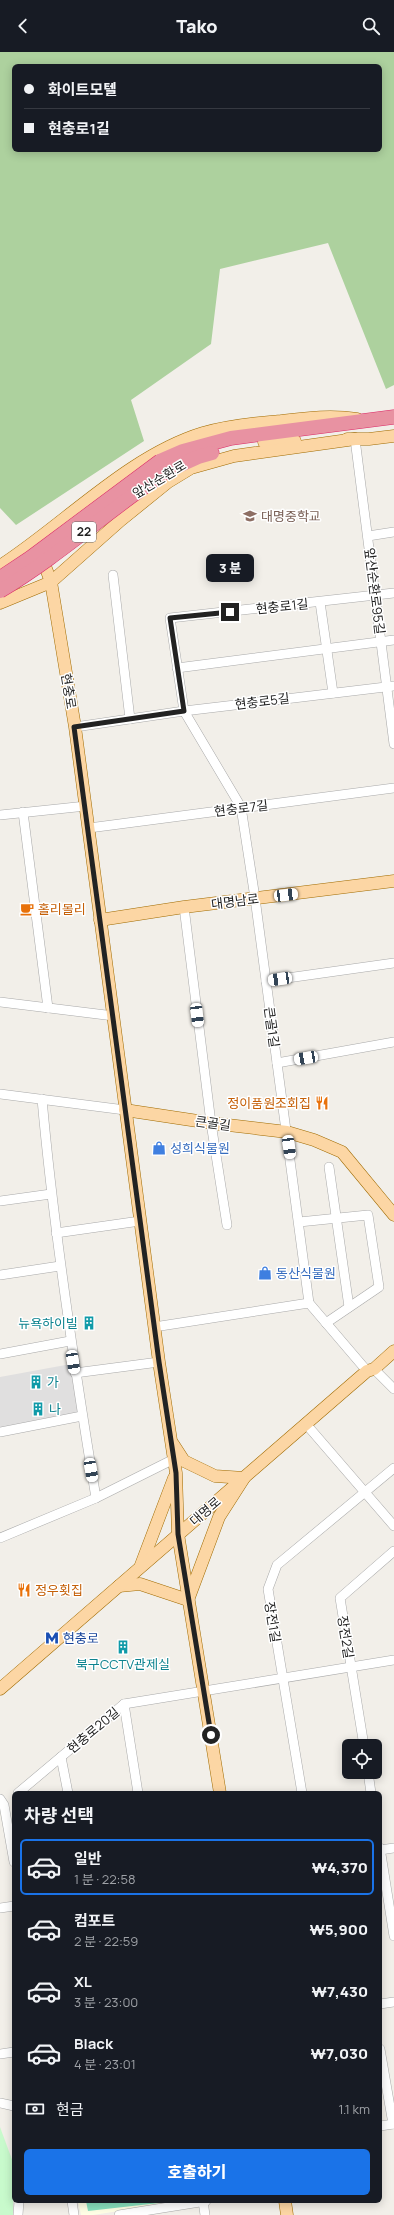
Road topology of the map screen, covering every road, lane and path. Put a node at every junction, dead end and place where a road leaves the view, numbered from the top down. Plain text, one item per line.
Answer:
1 (394, 417) edge
2 (359, 420) junction
3 (394, 426) edge
4 (394, 436) edge
5 (355, 439) junction
6 (264, 442) junction
7 (164, 466) junction
8 (394, 532) edge
9 (368, 536) junction
10 (36, 542) junction
11 (0, 566) edge
12 (113, 575) dead end
13 (0, 578) edge
14 (51, 582) junction
15 (0, 591) edge
16 (394, 593) edge
17 (375, 596) junction
18 (320, 602) junction
19 (0, 603) edge
20 (394, 640) edge
21 (381, 642) junction
22 (327, 648) junction
23 (178, 668) junction
24 (390, 687) edge
25 (333, 693) junction
26 (184, 711) junction
27 (130, 719) junction
28 (74, 727) junction
29 (394, 744) edge
30 (394, 788) edge
31 (86, 806) junction
32 (241, 808) junction
33 (23, 812) junction
34 (0, 815) edge
35 (89, 828) junction
36 (394, 881) edge
37 (255, 898) junction
38 (184, 907) junction
39 (100, 920) junction
40 (394, 963) edge
41 (266, 981) junction
42 (0, 1002) edge
43 (48, 1008) junction
44 (114, 1016) junction
45 (394, 1042) edge
46 (277, 1063) junction
47 (0, 1094) edge
48 (42, 1099) junction
49 (125, 1110) junction
50 (211, 1123) junction
51 (287, 1132) junction
52 (329, 1167) dead end
53 (51, 1194) junction
54 (0, 1201) edge
55 (394, 1215) edge
56 (336, 1218) junction
57 (140, 1221) junction
58 (299, 1222) junction
59 (227, 1225) dead end
60 (56, 1233) junction
61 (60, 1266) junction
62 (0, 1275) edge
63 (309, 1303) junction
64 (349, 1307) junction
65 (326, 1322) junction
66 (154, 1327) junction
67 (70, 1341) junction
68 (394, 1351) edge
69 (0, 1354) edge
70 (159, 1362) junction
71 (370, 1370) junction
72 (75, 1373) junction
73 (394, 1389) edge
74 (82, 1416) junction
75 (306, 1424) junction
76 (0, 1432) edge
77 (171, 1442) junction
78 (174, 1459) junction
79 (394, 1468) edge
80 (176, 1473) junction
81 (244, 1478) junction
82 (365, 1492) junction
83 (96, 1498) junction
84 (394, 1526) edge
85 (178, 1534) junction
86 (0, 1538) edge
87 (394, 1551) edge
88 (140, 1567) junction
89 (118, 1586) junction
90 (188, 1600) junction
91 (394, 1660) edge
92 (351, 1668) junction
93 (283, 1679) junction
94 (0, 1689) edge
95 (205, 1692) junction
96 (124, 1704) junction
97 (363, 1739) edge
98 (61, 1757) junction
99 (369, 1779) edge
100 (20, 1791) edge
101 (68, 1791) edge
102 (138, 1791) edge
103 (220, 1791) edge
104 (302, 1791) edge
105 (371, 1791) edge
106 (12, 1797) edge
107 (2, 1802) edge
108 (394, 1848) edge
109 (382, 1850) edge
110 (12, 1852) edge
111 (382, 1862) edge
112 (12, 1906) edge
113 (0, 1908) edge
114 (394, 1936) edge
115 (394, 2002) edge
116 (382, 2004) edge
117 (12, 2052) edge
118 (0, 2054) edge
119 (382, 2061) edge
120 (0, 2103) edge
121 (12, 2106) edge
122 (393, 2124) edge
123 (382, 2126) edge
124 (19, 2203) edge
125 (72, 2203) edge
126 (193, 2203) edge
127 (204, 2203) edge
128 (285, 2203) edge
129 (138, 2213) edge
130 (18, 2215) edge
131 (74, 2215) edge
132 (119, 2215) edge
133 (205, 2215) edge
134 (288, 2215) edge

1 - 2 highway, 앞산순환로 / 22
2 - 7 highway, 앞산순환로 / 22
2 - 10 main road
3 - 6 highway, 앞산순환로 / 22
4 - 5 main road
5 - 6 main road
5 - 9 street, 앞산순환로95길
5 - 14 main road
6 - 7 highway, 앞산순환로 / 22
7 - 13 highway, 앞산순환로 / 22, bridge
7 - 15 highway, 앞산순환로 / 22, bridge
8 - 9 street
9 - 17 street, 앞산순환로95길
10 - 11 main road
10 - 14 main road, 현충로
12 - 27 street
14 - 19 main road
14 - 28 main road, 현충로
16 - 17 street, 현충로1길
17 - 18 street, 현충로1길
17 - 21 street, 앞산순환로95길
18 - 22 street
18 - 23 street, 현충로1길
20 - 21 street
21 - 22 street
21 - 24 street, 앞산순환로95길
22 - 23 street
22 - 25 street
23 - 26 street
24 - 25 street, 현충로5길
24 - 29 street, 앞산순환로95길
25 - 26 street, 현충로5길
26 - 27 street, 현충로5길
26 - 32 street
27 - 28 street, 현충로5길
28 - 31 main road, 현충로
30 - 32 street, 현충로7길
31 - 33 street
31 - 35 main road, 현충로
32 - 35 street, 현충로7길
32 - 37 street, 큰골1길
33 - 34 street
33 - 43 street
35 - 39 main road, 현충로
36 - 37 main road, 대명남로
37 - 38 main road, 대명남로
37 - 41 street, 큰골1길
38 - 39 main road, 대명남로
38 - 50 street
39 - 44 main road, 현충로
40 - 41 street
41 - 46 street, 큰골1길
42 - 43 street
43 - 44 street
44 - 49 main road, 현충로
45 - 46 street
46 - 51 street, 큰골1길
47 - 48 street, 큰골길
48 - 49 street, 큰골길
48 - 53 street
49 - 50 main road, 큰골길
49 - 57 main road, 현충로
50 - 51 main road, 큰골길
50 - 59 street
51 - 55 main road, 큰골길
51 - 58 street, 큰골1길
52 - 56 street
53 - 54 street
53 - 60 street
56 - 58 street
56 - 64 street
56 - 64 street
57 - 60 street
57 - 66 main road, 현충로
58 - 63 street, 큰골1길
60 - 61 street
61 - 62 street
61 - 67 street
63 - 65 street
63 - 66 street
64 - 65 street
65 - 71 street
66 - 70 main road, 현충로
67 - 69 street
67 - 72 street
68 - 71 main road, 대명로
70 - 72 street
70 - 77 main road, 현충로
71 - 73 street
71 - 75 main road, 대명로
72 - 74 street
74 - 76 street
74 - 83 street
75 - 81 main road, 대명로
75 - 82 street
77 - 78 main road, 현충로
77 - 81 main road
78 - 80 main road, 현충로
78 - 83 street
79 - 82 street, 장전1길
80 - 85 main road, 현충로
80 - 88 main road
81 - 85 main road, 대명로
81 - 90 main road
82 - 84 street
82 - 93 street, 장전1길
83 - 86 street
85 - 88 main road, 대명로
85 - 90 main road, 현충로
87 - 92 street, 장전2길
88 - 89 main road, 대명로
89 - 90 main road
89 - 94 main road, 대명로
90 - 95 main road, 현충로
91 - 92 street, 현충로20길
92 - 93 street, 현충로20길
92 - 97 street, 장전2길
93 - 95 street, 현충로20길
93 - 104 street, 장전1길
95 - 96 street, 현충로20길
95 - 103 main road, 현충로
96 - 98 street, 현충로20길
96 - 102 street
98 - 100 street, 현충로20길
98 - 101 street
99 - 105 street
106 - 107 street
107 - 110 street
108 - 109 street
111 - 114 street
112 - 113 street
115 - 116 street
117 - 118 street
119 - 122 street
120 - 121 street
122 - 123 street
124 - 130 street
125 - 131 street
126 - 129 street
127 - 133 street
128 - 134 main road
129 - 132 street

